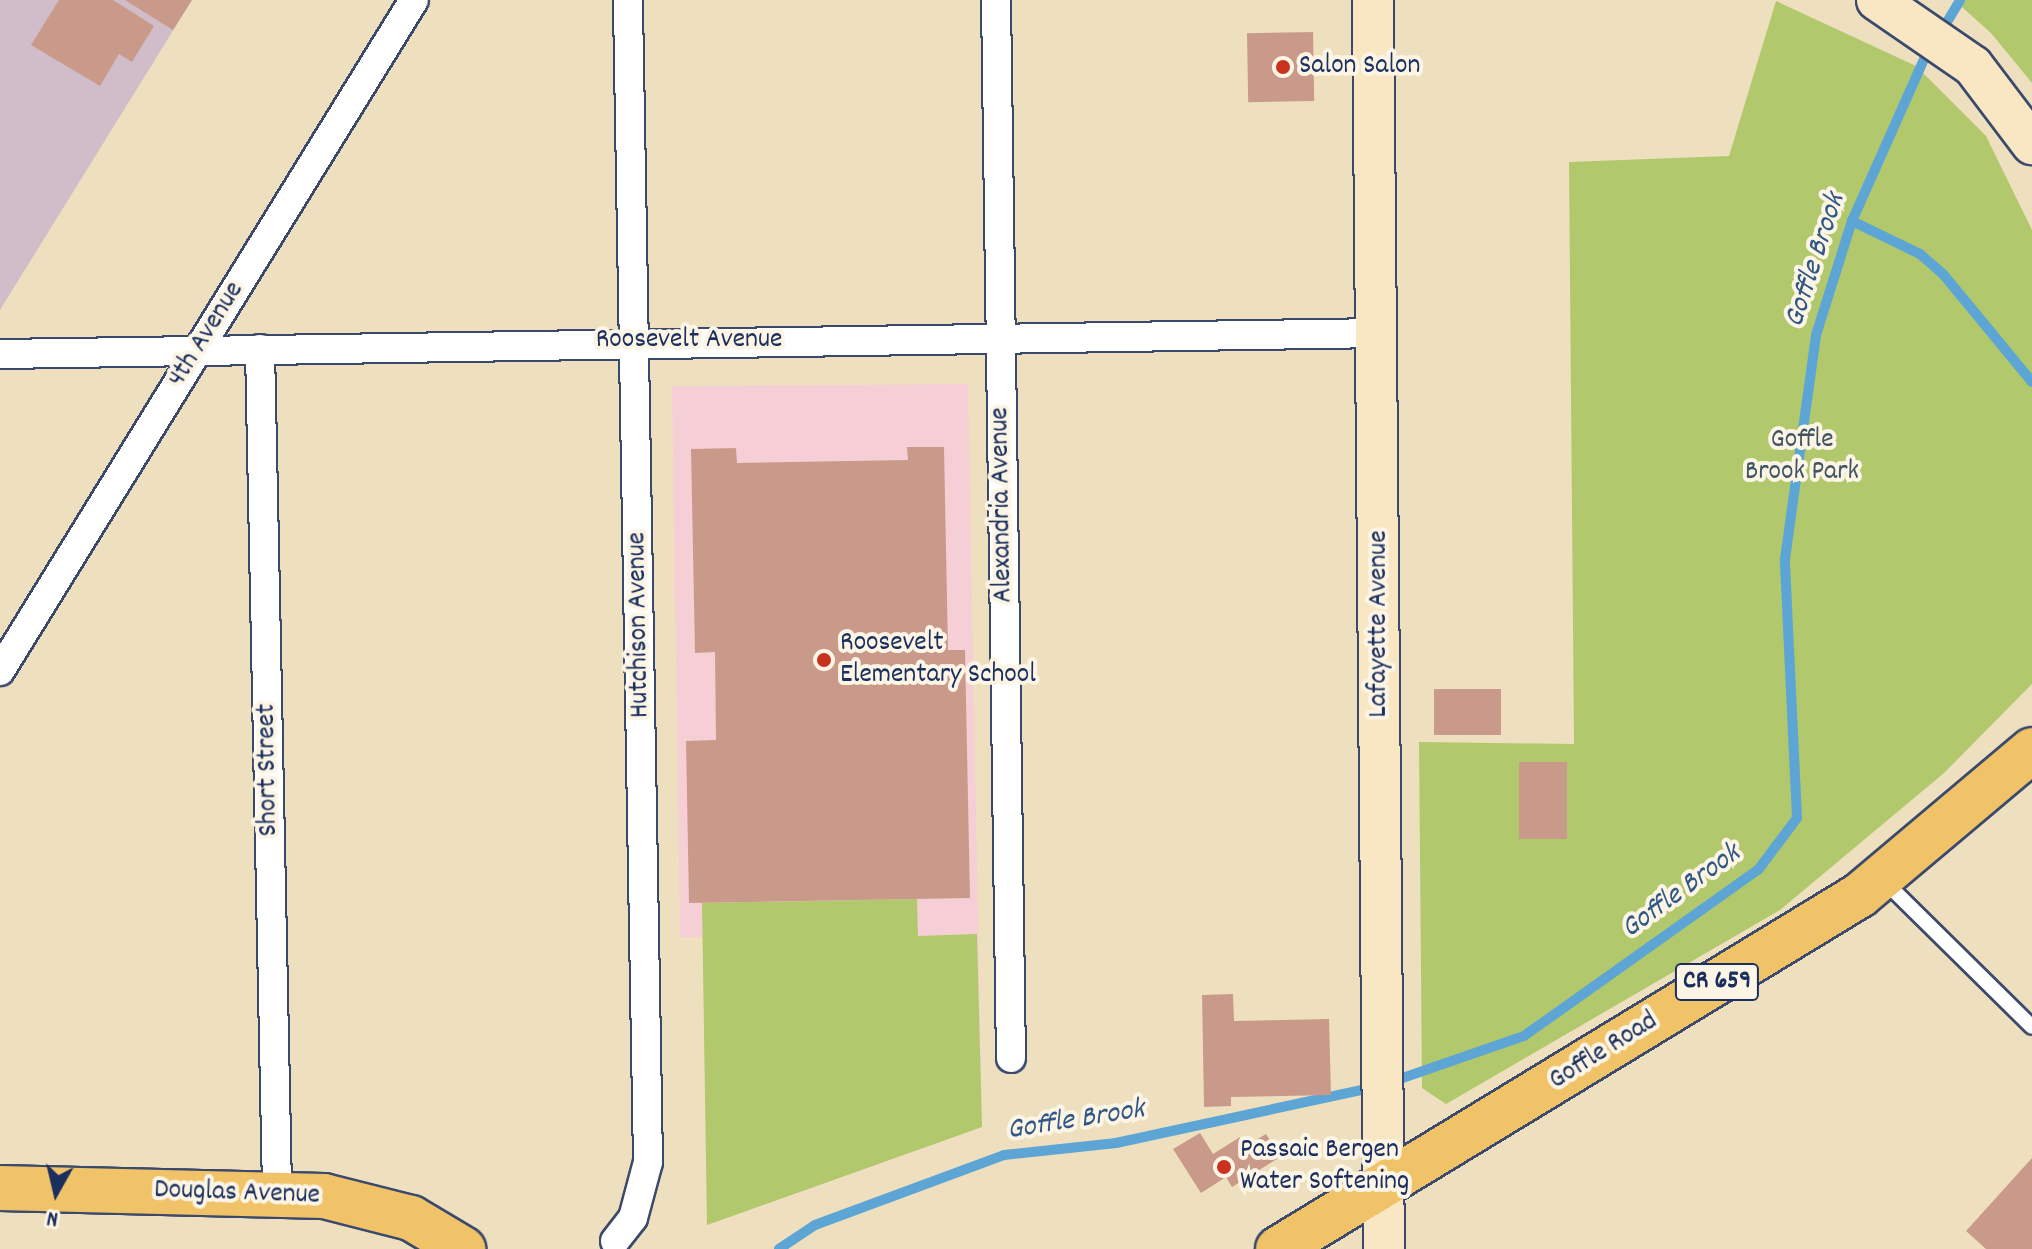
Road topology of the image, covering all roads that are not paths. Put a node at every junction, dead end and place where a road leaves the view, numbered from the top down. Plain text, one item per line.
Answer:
1 (414, 0) edge
2 (628, 0) edge
3 (996, 0) edge
4 (1373, 0) edge
5 (1892, 8) edge
6 (2032, 144) edge
7 (1379, 333) junction
8 (1001, 340) junction
9 (636, 341) junction
10 (260, 349) junction
11 (197, 350) junction
12 (0, 354) edge
13 (0, 671) edge
14 (2032, 750) edge
15 (1882, 879) junction
16 (2032, 1027) edge
17 (1011, 1058) dead end
18 (1383, 1187) junction
19 (0, 1188) edge
20 (277, 1191) junction
21 (615, 1241) dead end
22 (463, 1249) edge
23 (1278, 1249) edge
24 (1384, 1249) edge

1 - 11 street, 4th Avenue
2 - 9 street, Hutchison Avenue
3 - 8 street, Alexandria Avenue
4 - 7 street, Lafayette Avenue
5 - 6 street
7 - 8 street, Roosevelt Avenue
7 - 18 street, Lafayette Avenue
8 - 9 street, Roosevelt Avenue
8 - 17 street, Alexandria Avenue
9 - 10 street, Roosevelt Avenue
9 - 21 street, Hutchison Avenue
10 - 11 street, Roosevelt Avenue
10 - 20 street, Short Street
11 - 12 street, Roosevelt Avenue
11 - 13 street, 4th Avenue
14 - 15 main road, Goffle Road / CR 659
15 - 16 lane
15 - 18 main road, Goffle Road / CR 659
18 - 23 main road, Goffle Road / CR 659
18 - 24 street, Lafayette Avenue
19 - 20 main road, Douglas Avenue
20 - 22 main road, Douglas Avenue

